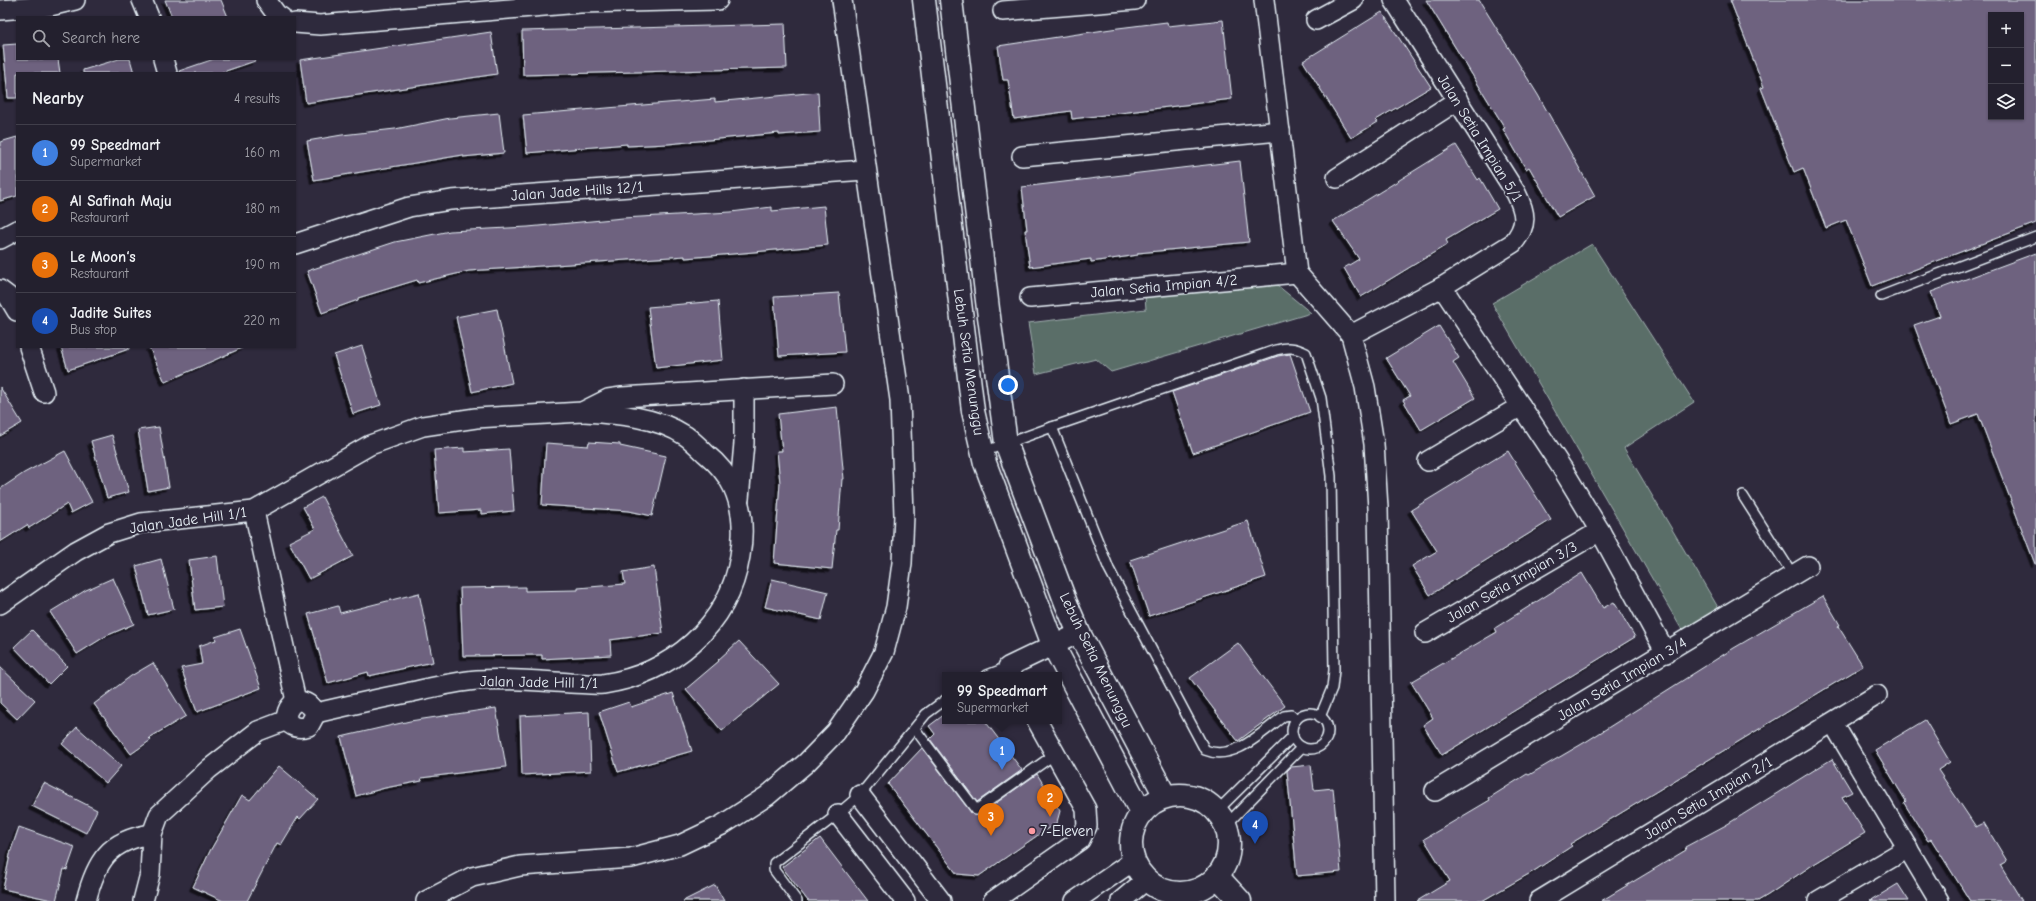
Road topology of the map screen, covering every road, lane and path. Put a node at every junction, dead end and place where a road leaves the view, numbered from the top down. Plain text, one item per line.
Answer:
1 (75, 0) edge
2 (142, 0) edge
3 (266, 0) edge
4 (718, 0) edge
5 (842, 0) edge
6 (924, 0) edge
7 (951, 0) edge
8 (1136, 0) edge
9 (1264, 0) edge
10 (1353, 0) edge
11 (1394, 0) edge
12 (0, 10) edge
13 (1003, 12) dead end
14 (149, 16) edge
15 (279, 16) edge
16 (1316, 20) dead end
17 (296, 23) edge
18 (163, 60) edge
19 (167, 72) edge
20 (1458, 100) junction
21 (1280, 131) junction
22 (1022, 156) dead end
23 (865, 170) junction
24 (1337, 178) dead end
25 (16, 231) edge
26 (2036, 237) edge
27 (0, 239) edge
28 (296, 244) edge
29 (1298, 274) junction
30 (1442, 287) junction
31 (0, 290) edge
32 (1881, 296) dead end
33 (1030, 298) dead end
34 (16, 308) edge
35 (1351, 335) junction
36 (29, 348) edge
37 (833, 384) dead end
38 (744, 389) junction
39 (44, 392) dead end
40 (1521, 406) junction
41 (582, 412) junction
42 (1052, 427) junction
43 (1006, 443) junction
44 (983, 452) junction
45 (1428, 460) dead end
46 (1743, 496) dead end
47 (739, 500) junction
48 (254, 511) junction
49 (1600, 531) junction
50 (1801, 570) joint
51 (0, 604) edge
52 (1079, 633) junction
53 (1425, 633) dead end
54 (1053, 645) junction
55 (1666, 653) junction
56 (1010, 671) edge
57 (1877, 695) dead end
58 (296, 701) junction
59 (942, 702) edge
60 (316, 713) junction
61 (1320, 717) junction
62 (287, 720) junction
63 (1296, 720) junction
64 (1833, 723) junction
65 (1039, 724) edge
66 (915, 729) junction
67 (1293, 736) junction
68 (1302, 747) junction
69 (1054, 754) junction
70 (1435, 791) dead end
71 (860, 795) junction
72 (1165, 796) junction
73 (1142, 812) junction
74 (838, 814) junction
75 (1221, 818) junction
76 (152, 834) junction
77 (1908, 848) junction
78 (1133, 861) junction
79 (1217, 876) junction
80 (1146, 880) junction
81 (1012, 895) edge
82 (1197, 896) edge
83 (86, 901) edge
84 (143, 901) edge
85 (426, 901) edge
86 (797, 901) edge
87 (905, 901) edge
88 (941, 901) edge
89 (993, 901) edge
90 (1075, 901) edge
91 (1121, 901) edge
92 (1240, 901) edge
93 (1385, 901) edge
94 (1539, 901) edge
95 (1818, 901) edge
96 (1939, 901) edge

1 - 12 street
2 - 14 street
3 - 15 street
4 - 17 street
5 - 23 street
6 - 44 street, Lebuh Setia Menunggu
7 - 43 street, Lebuh Setia Menunggu
8 - 13 street
9 - 21 street
10 - 16 street
11 - 20 street, Jalan Setia Impian 5/1
18 - 19 street
20 - 24 street
20 - 30 street, Jalan Setia Impian 5/1
21 - 22 street
21 - 29 street
23 - 28 street, Jalan Jade Hills 12/1
23 - 85 street
25 - 27 street
26 - 32 lane
29 - 33 street, Jalan Setia Impian 4/2
29 - 35 street
30 - 35 street, Jalan Setia Impian 5/1
30 - 40 street
31 - 34 street
35 - 93 street
36 - 39 street
37 - 38 street
38 - 41 street
38 - 47 street
40 - 45 street
40 - 49 street
41 - 47 street, Jalan Jade Hill 1/1
41 - 48 street, Jalan Jade Hill 1/1
42 - 43 lane
42 - 61 lane
42 - 63 lane
43 - 44 lane
43 - 52 street, Lebuh Setia Menunggu
44 - 54 street, Lebuh Setia Menunggu
46 - 50 lane
47 - 60 street, Jalan Jade Hill 1/1
48 - 51 street, Jalan Jade Hill 1/1
48 - 58 street
49 - 53 street, Jalan Setia Impian 3/3
49 - 55 street
50 - 55 street, Jalan Setia Impian 3/4
52 - 54 street
52 - 72 street, Lebuh Setia Menunggu
54 - 56 street
54 - 73 street, Lebuh Setia Menunggu
55 - 70 street, Jalan Setia Impian 3/4
57 - 64 street, Jalan Setia Impian 2/1
58 - 60 street
58 - 62 street
59 - 66 lane
60 - 62 street
61 - 63 lane
61 - 68 lane
62 - 76 street
63 - 67 lane
64 - 77 street
64 - 94 street, Jalan Setia Impian 2/1
65 - 69 street
66 - 69 lane
66 - 71 lane
67 - 68 lane
67 - 75 lane
68 - 75 lane
69 - 81 street
71 - 74 lane
71 - 88 street
72 - 73 street
72 - 75 street
73 - 78 street
74 - 86 lane
74 - 87 street
75 - 79 street
76 - 83 street
76 - 84 street
77 - 95 street
77 - 96 street
78 - 80 street
78 - 90 street
79 - 82 street
79 - 92 street
80 - 82 street
80 - 91 street
81 - 89 street

